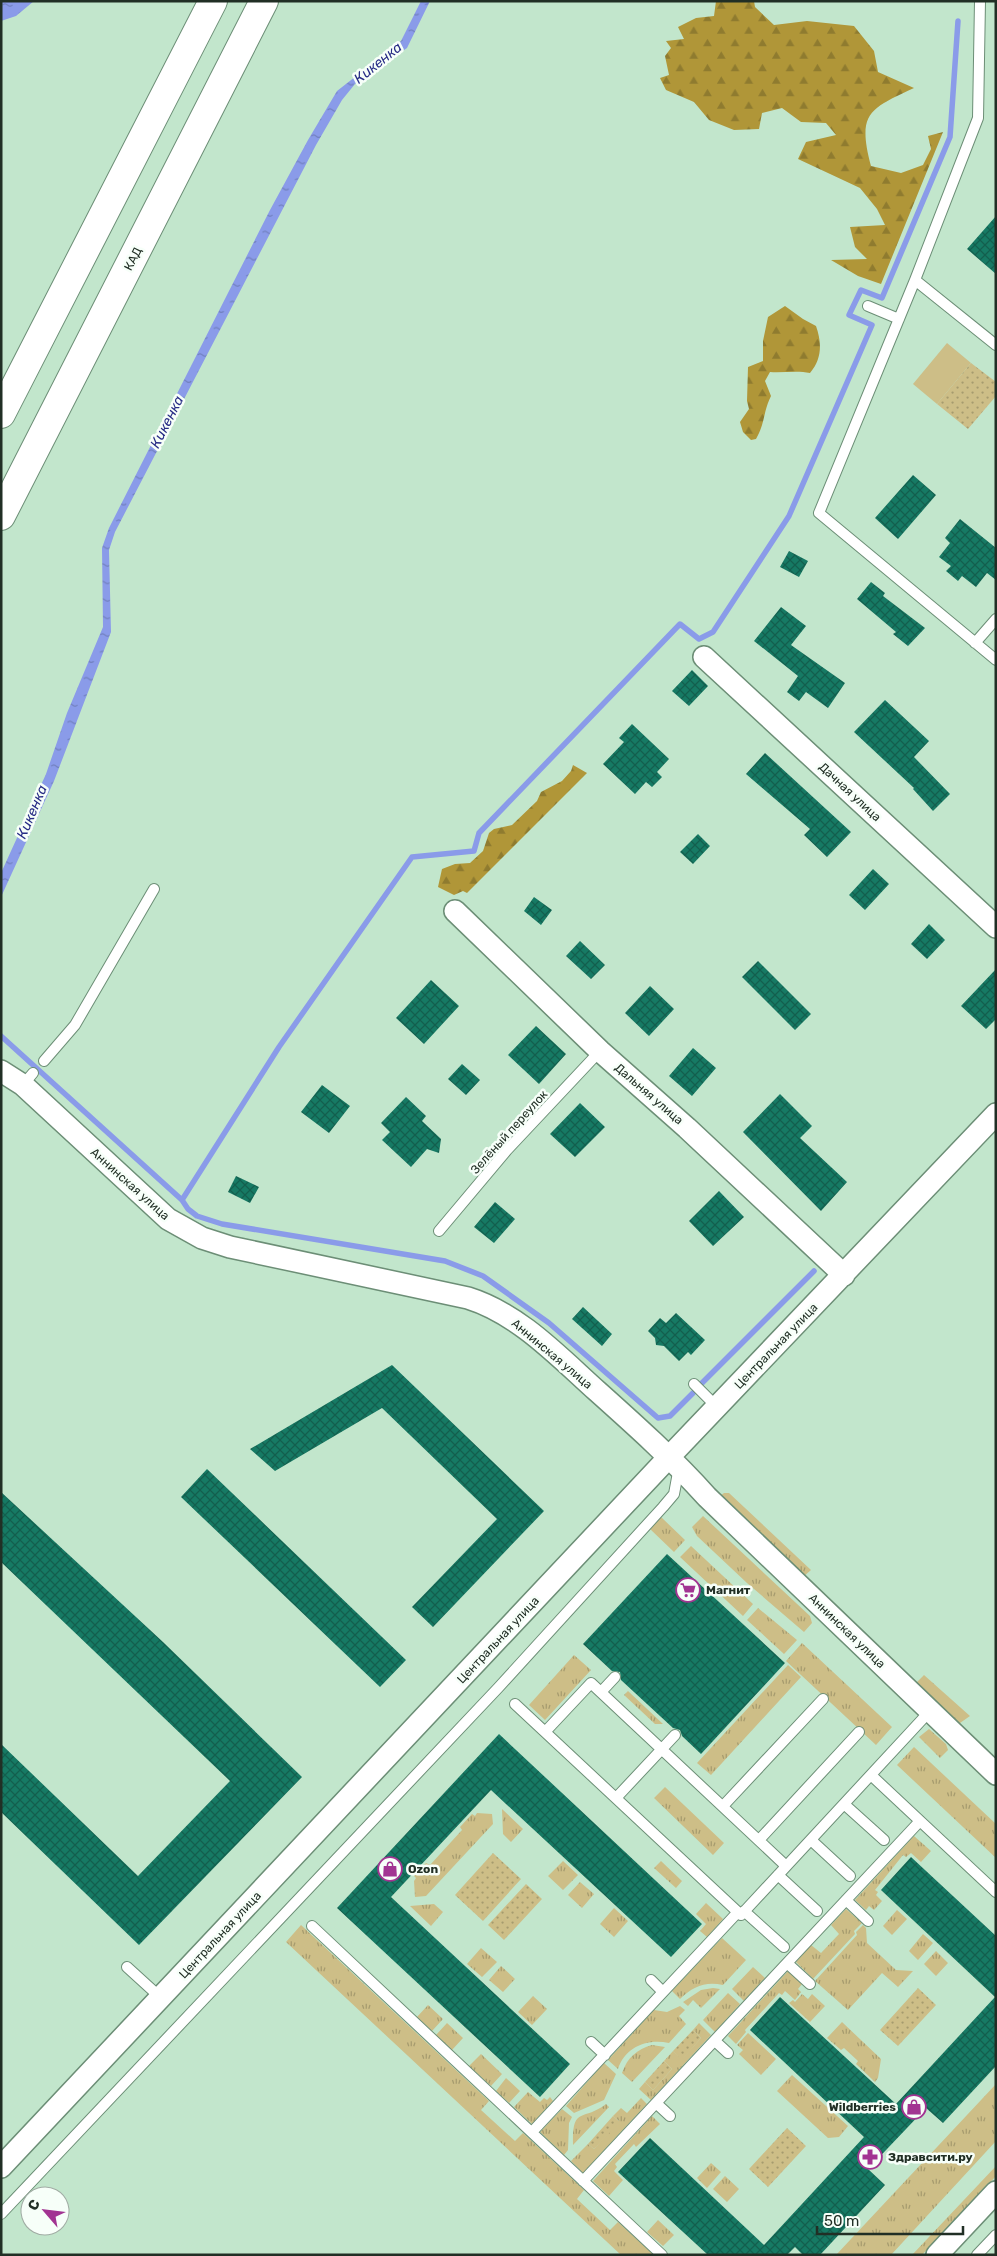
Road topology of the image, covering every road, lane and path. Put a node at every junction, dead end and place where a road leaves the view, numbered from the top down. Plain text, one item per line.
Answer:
1 (213, 1) edge
2 (264, 1) edge
3 (980, 1) edge
4 (916, 280) junction
5 (868, 306) dead end
6 (899, 319) junction
7 (996, 345) edge
8 (1, 414) edge
9 (1, 516) edge
10 (996, 619) edge
11 (975, 643) junction
12 (704, 657) dead end
13 (996, 660) edge
14 (154, 889) dead end
15 (454, 911) dead end
16 (996, 927) edge
17 (600, 1051) junction
18 (44, 1061) dead end
19 (1, 1071) edge
20 (996, 1114) edge
21 (440, 1231) dead end
22 (844, 1275) junction
23 (694, 1384) dead end
24 (717, 1407) junction
25 (674, 1462) junction
26 (615, 1678) dead end
27 (601, 1692) junction
28 (823, 1699) dead end
29 (515, 1704) dead end
30 (930, 1711) junction
31 (546, 1732) junction
32 (859, 1732) dead end
33 (675, 1735) dead end
34 (662, 1749) junction
35 (996, 1774) edge
36 (871, 1775) junction
37 (616, 1798) junction
38 (844, 1804) junction
39 (723, 1806) junction
40 (920, 1821) junction
41 (759, 1840) junction
42 (811, 1840) junction
43 (884, 1840) dead end
44 (786, 1866) junction
45 (778, 1875) junction
46 (850, 1876) dead end
47 (996, 1892) edge
48 (846, 1900) junction
49 (741, 1911) junction
50 (817, 1911) dead end
51 (868, 1921) dead end
52 (312, 1926) dead end
53 (784, 1947) dead end
54 (787, 1963) junction
55 (128, 1966) dead end
56 (651, 1980) dead end
57 (810, 1984) dead end
58 (663, 1992) junction
59 (161, 1998) junction
60 (715, 2041) junction
61 (591, 2042) dead end
62 (728, 2053) dead end
63 (605, 2055) junction
64 (656, 2103) junction
65 (670, 2116) dead end
66 (532, 2132) junction
67 (1, 2167) edge
68 (583, 2181) junction
69 (996, 2192) edge
70 (1, 2214) edge
71 (996, 2235) edge
72 (662, 2255) edge
73 (936, 2255) edge
74 (978, 2255) edge

1 - 8 highway
2 - 9 highway, КАД
3 - 4 lane
4 - 6 lane
4 - 7 lane
5 - 6 lane
6 - 11 lane
10 - 11 lane
11 - 13 lane
12 - 16 street, Дачная улица
14 - 18 lane
15 - 17 street, Дальняя улица
17 - 21 lane, Зелёный переулок
17 - 22 street, Дальняя улица
19 - 25 street, Аннинская улица
20 - 22 street, Центральная улица
22 - 24 street, Центральная улица
23 - 24 lane
24 - 25 street, Центральная улица
25 - 30 street, Аннинская улица
25 - 59 street, Центральная улица
25 - 70 lane
26 - 27 lane
27 - 31 lane
27 - 34 lane
28 - 39 lane
29 - 31 lane
30 - 35 street, Аннинская улица
30 - 36 lane
31 - 37 lane
32 - 41 lane
33 - 34 lane
34 - 37 lane
34 - 39 lane
36 - 38 lane
36 - 40 lane
37 - 49 lane
38 - 42 lane
38 - 43 lane
39 - 41 lane
40 - 47 lane
40 - 48 lane
41 - 44 lane
42 - 44 lane
42 - 46 lane
44 - 45 lane
45 - 49 lane
45 - 50 lane
48 - 51 lane
48 - 54 lane
49 - 53 lane
49 - 58 lane
52 - 66 lane
54 - 57 lane
54 - 60 lane
55 - 59 lane
56 - 58 lane
58 - 63 lane
59 - 67 street, Центральная улица
60 - 62 lane
60 - 64 lane
61 - 63 lane
63 - 66 lane
64 - 65 lane
64 - 68 lane
66 - 68 lane
68 - 72 lane
69 - 73 street
71 - 74 lane

